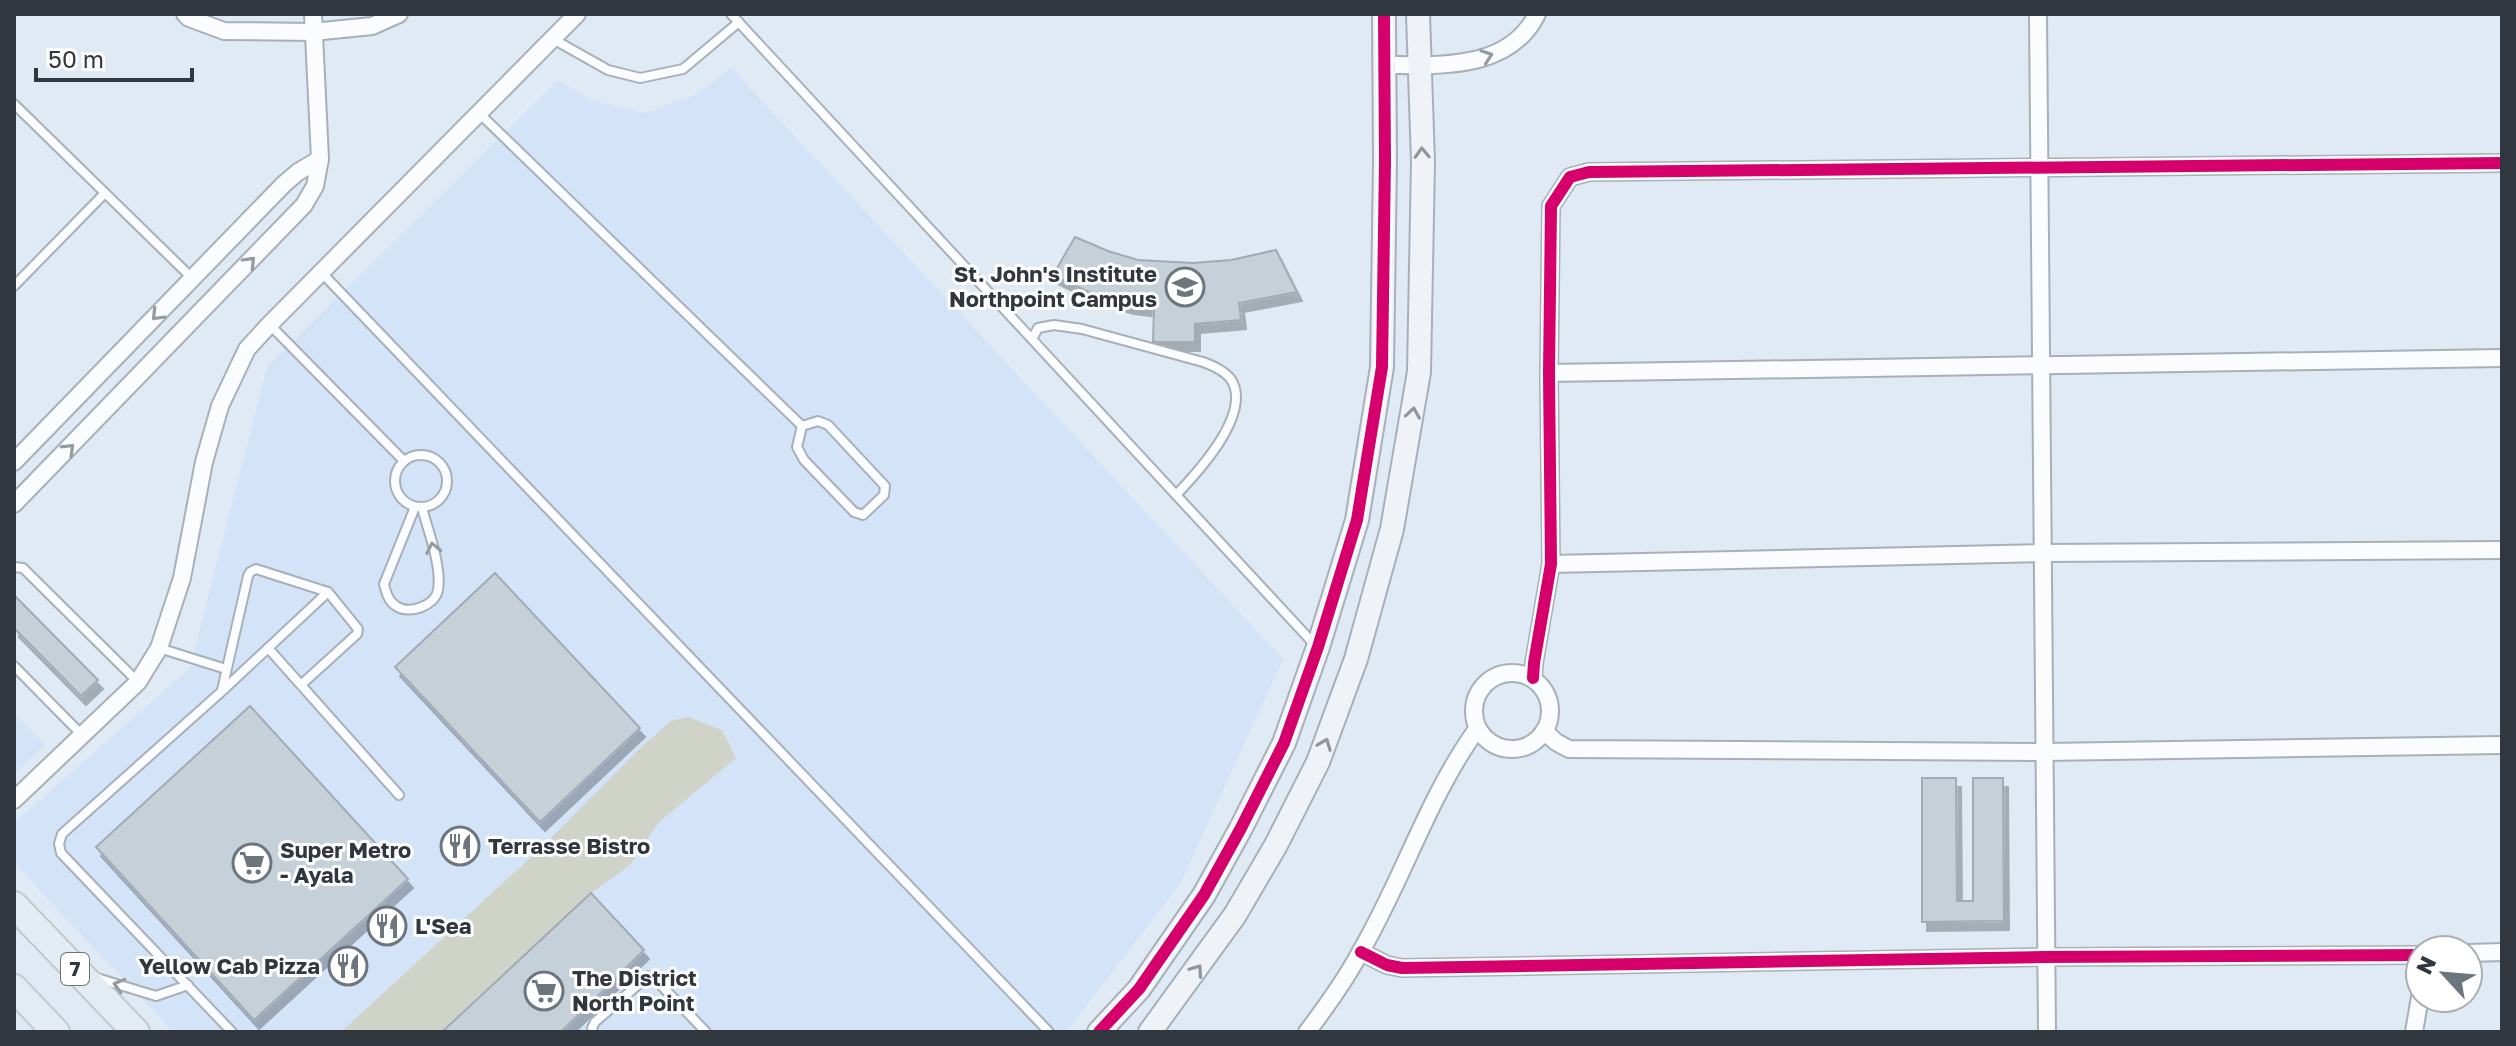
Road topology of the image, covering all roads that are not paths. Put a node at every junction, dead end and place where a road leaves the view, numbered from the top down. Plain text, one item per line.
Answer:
1 (185, 14) edge
2 (313, 14) edge
3 (399, 14) edge
4 (577, 14) edge
5 (731, 14) edge
6 (1384, 14) edge
7 (1418, 14) edge
8 (1537, 14) edge
9 (2038, 14) edge
10 (739, 22) junction
11 (313, 32) junction
12 (553, 39) junction
13 (1385, 65) junction
14 (1419, 65) junction
15 (14, 104) edge
16 (479, 113) junction
17 (320, 159) junction
18 (2502, 163) edge
19 (2038, 169) junction
20 (105, 193) junction
21 (250, 218) junction
22 (271, 240) junction
23 (321, 272) junction
24 (192, 278) junction
25 (14, 286) edge
26 (269, 325) junction
27 (1032, 339) junction
28 (124, 349) junction
29 (2502, 358) edge
30 (2040, 363) junction
31 (146, 370) junction
32 (1549, 373) junction
33 (802, 426) junction
34 (403, 460) junction
35 (14, 462) edge
36 (1368, 462) junction
37 (1404, 469) junction
38 (1176, 495) junction
39 (14, 504) edge
40 (418, 507) junction
41 (2502, 550) edge
42 (2044, 553) junction
43 (1551, 564) junction
44 (14, 567) edge
45 (328, 592) junction
46 (1318, 647) junction
47 (159, 648) junction
48 (268, 648) junction
49 (14, 666) edge
50 (226, 669) junction
51 (1533, 678) junction
52 (138, 682) junction
53 (302, 684) junction
54 (221, 692) junction
55 (1477, 729) junction
56 (1544, 731) junction
57 (82, 735) junction
58 (2502, 745) edge
59 (2045, 752) junction
60 (399, 795) dead end
61 (14, 800) edge
62 (14, 905) edge
63 (57, 950) junction
64 (1361, 952) junction
65 (2404, 955) edge
66 (2045, 957) junction
67 (188, 985) junction
68 (14, 988) edge
69 (56, 1032) edge
70 (136, 1032) edge
71 (232, 1032) edge
72 (593, 1032) edge
73 (706, 1032) edge
74 (1049, 1032) edge
75 (1099, 1032) edge
76 (1150, 1032) edge
77 (1307, 1032) edge
78 (2047, 1032) edge

1 - 11 street
2 - 11 street
3 - 11 street
4 - 12 street
5 - 10 lane
6 - 13 street
7 - 14 street
14 -> 8 street
9 - 19 street
10 - 12 lane
10 - 27 lane
11 - 17 street
12 - 16 street
13 - 14 street
13 - 36 street
37 -> 14 street
15 - 20 lane
16 - 23 street
16 - 33 lane
17 - 21 street
17 - 22 street
18 - 19 street
19 - 30 street
19 - 32 street
20 - 24 lane
20 - 25 lane
21 - 22 street
21 - 24 street
31 -> 22 street
23 - 26 street
23 - 74 lane
24 -> 28 street
26 - 34 lane
26 - 47 street
27 - 38 lane
27 - 38 lane
28 - 31 street
28 - 35 street
29 - 30 street
30 - 32 street
30 - 42 street
39 -> 31 street
32 - 43 street
33 - 33 lane
34 - 40 lane
34 - 40 lane
36 - 37 street
36 - 46 street
76 -> 37 street
38 - 46 lane
40 -> 40 lane
41 - 42 street
42 - 43 street
42 - 59 street
43 - 51 street
44 - 52 lane
45 - 48 lane
45 - 50 lane
45 - 53 lane
46 - 75 street
47 - 50 lane
47 - 52 street
48 - 53 lane
48 - 54 lane
49 - 57 lane
50 - 54 lane
51 - 55 street
51 - 56 street
52 - 57 street
53 - 60 lane
54 - 67 lane
55 - 56 street
55 - 64 street
56 - 59 street
57 - 61 street
58 - 59 street
59 - 66 street
62 - 63 main road, 7
67 -> 63 lane
63 - 70 main road, 7
64 - 66 street
64 - 77 street
65 - 66 street
66 - 78 street
67 - 71 lane
68 - 69 main road
72 - 73 lane

